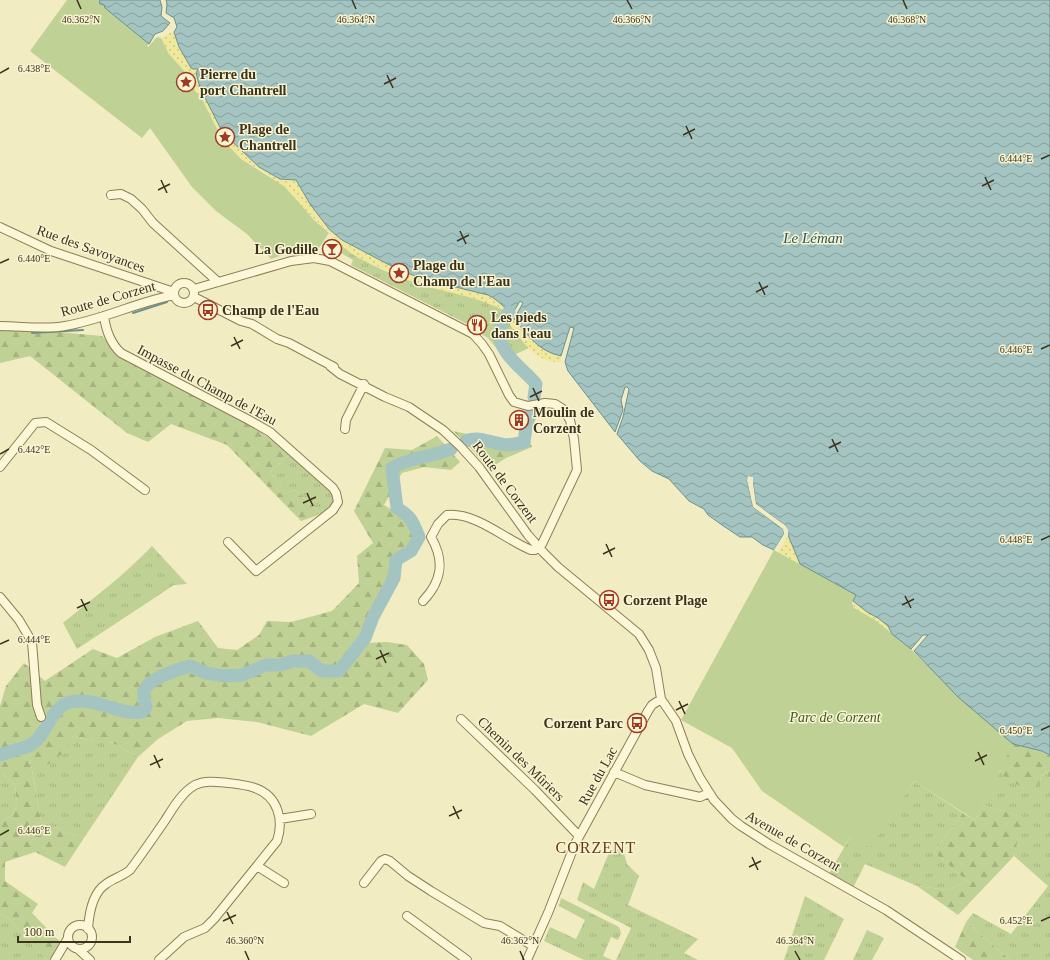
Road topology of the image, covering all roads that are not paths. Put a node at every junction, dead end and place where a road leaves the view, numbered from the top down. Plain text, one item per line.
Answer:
1 (111, 195) dead end
2 (0, 227) edge
3 (218, 282) junction
4 (194, 293) junction
5 (174, 294) junction
6 (104, 316) junction
7 (0, 326) edge
8 (364, 385) junction
9 (345, 428) dead end
10 (0, 466) edge
11 (144, 490) dead end
12 (228, 542) dead end
13 (539, 547) junction
14 (0, 597) edge
15 (423, 601) dead end
16 (661, 699) junction
17 (41, 717) dead end
18 (461, 719) dead end
19 (614, 772) junction
20 (709, 793) junction
21 (311, 814) dead end
22 (280, 819) junction
23 (579, 836) junction
24 (257, 866) junction
25 (284, 883) dead end
26 (364, 883) dead end
27 (89, 915) junction
28 (407, 916) dead end
29 (77, 925) junction
30 (88, 929) junction
31 (68, 938) junction
32 (89, 944) junction
33 (533, 946) junction
34 (76, 948) junction
35 (61, 951) junction
36 (55, 960) edge
37 (90, 960) edge
38 (159, 960) edge
39 (467, 960) edge
40 (526, 960) edge
41 (961, 960) edge

1 - 3 street
2 - 5 street, Rue des Savoyances
3 - 4 street
3 - 13 street
4 - 5 street
4 - 5 street
4 - 8 street, Route de Corzent
5 - 6 street, Route de Corzent
6 - 7 street, Route de Corzent
6 - 12 street, Impasse du Champ de l'Eau
8 - 9 street
8 - 13 street, Route de Corzent
10 - 11 street
13 - 15 street
13 - 16 street
14 - 17 street
16 - 19 street, Rue du Lac
16 - 20 street, Avenue de Corzent
18 - 23 street, Chemin des Mûriers
19 - 20 street
19 - 23 street, Rue du Lac
20 - 41 street, Avenue de Corzent
21 - 22 street
22 - 24 street
22 - 27 street
23 - 33 street, Rue du Lac
24 - 25 street
24 - 38 street
26 - 33 street
27 - 29 street
27 - 30 street
28 - 39 street
29 - 30 street
29 - 31 street
30 - 32 street
31 - 34 street
31 - 35 street
32 - 34 street
32 - 37 street
33 - 40 street, Rue du Lac
34 - 35 street
34 - 37 street
35 - 36 street

